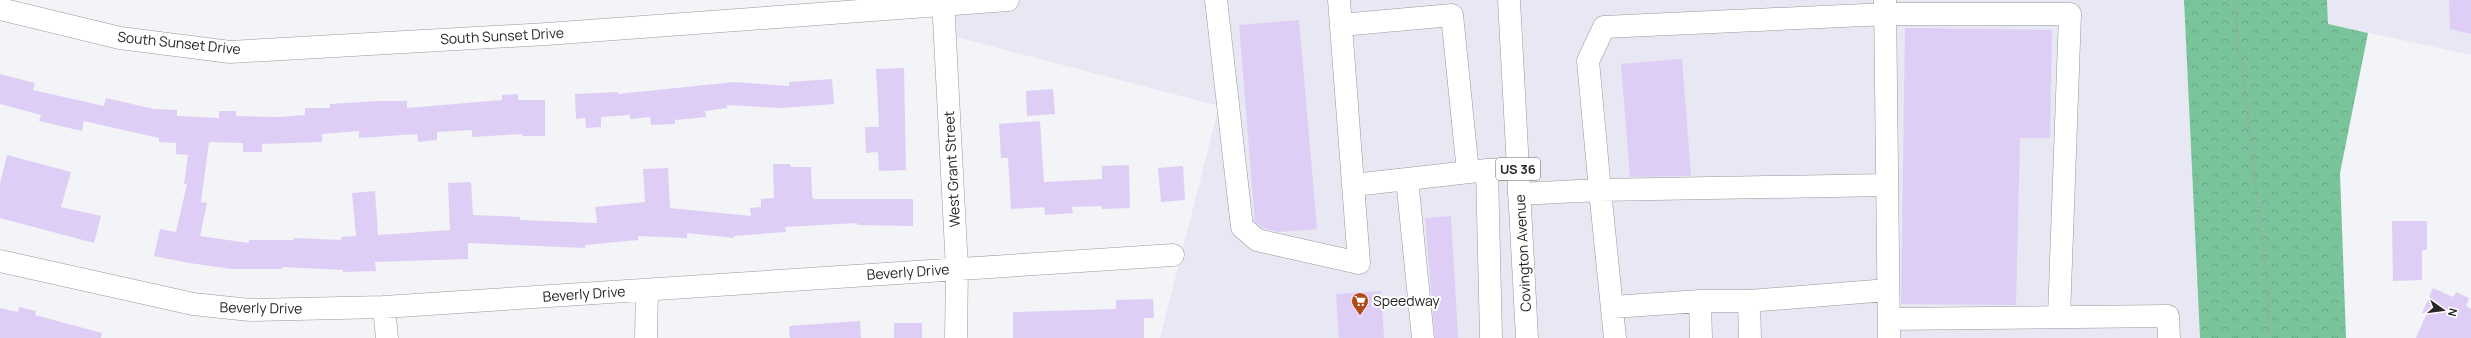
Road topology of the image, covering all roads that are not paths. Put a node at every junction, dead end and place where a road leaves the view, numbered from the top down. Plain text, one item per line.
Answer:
1 (1008, 0) edge
2 (1216, 0) edge
3 (1339, 0) edge
4 (1509, 0) edge
5 (943, 2) edge
6 (1886, 7) edge
7 (0, 10) edge
8 (1341, 25) junction
9 (1518, 169) junction
10 (1478, 171) junction
11 (1407, 179) junction
12 (1354, 185) junction
13 (1887, 185) junction
14 (1600, 190) junction
15 (1520, 194) junction
16 (1173, 255) dead end
17 (0, 261) edge
18 (957, 269) junction
19 (647, 290) junction
20 (1888, 290) junction
21 (1700, 301) junction
22 (1749, 301) junction
23 (384, 307) junction
24 (1613, 307) junction
25 (2059, 317) junction
26 (1889, 328) edge
27 (387, 338) edge
28 (646, 338) edge
29 (956, 338) edge
30 (1423, 338) edge
31 (1492, 338) edge
32 (1527, 338) edge
33 (1615, 338) edge
34 (1701, 338) edge
35 (1750, 338) edge
36 (2170, 338) edge

1 - 5 street, South Sunset Drive
2 - 12 street
3 - 8 street
4 - 9 street, Covington Avenue / US 36
5 - 7 street, South Sunset Drive
5 - 18 street, West Grant Street
6 - 13 street
6 - 14 street
6 - 25 street
8 - 10 street
8 - 12 street
9 - 10 street
9 - 15 street, Covington Avenue / US 36
10 - 11 street
10 - 31 street
11 - 12 street
11 - 30 street
13 - 14 street
13 - 20 street
14 - 15 street
14 - 24 street
15 - 32 street, Covington Avenue / US 36
16 - 18 street, Beverly Drive
17 - 23 street, Beverly Drive
18 - 19 street, Beverly Drive
18 - 29 street, West Grant Street
19 - 23 street, Beverly Drive
19 - 28 street
20 - 22 street
20 - 26 street
21 - 22 street
21 - 24 street
21 - 34 street
22 - 35 street
23 - 27 street
24 - 33 street
25 - 26 street
25 - 36 street

